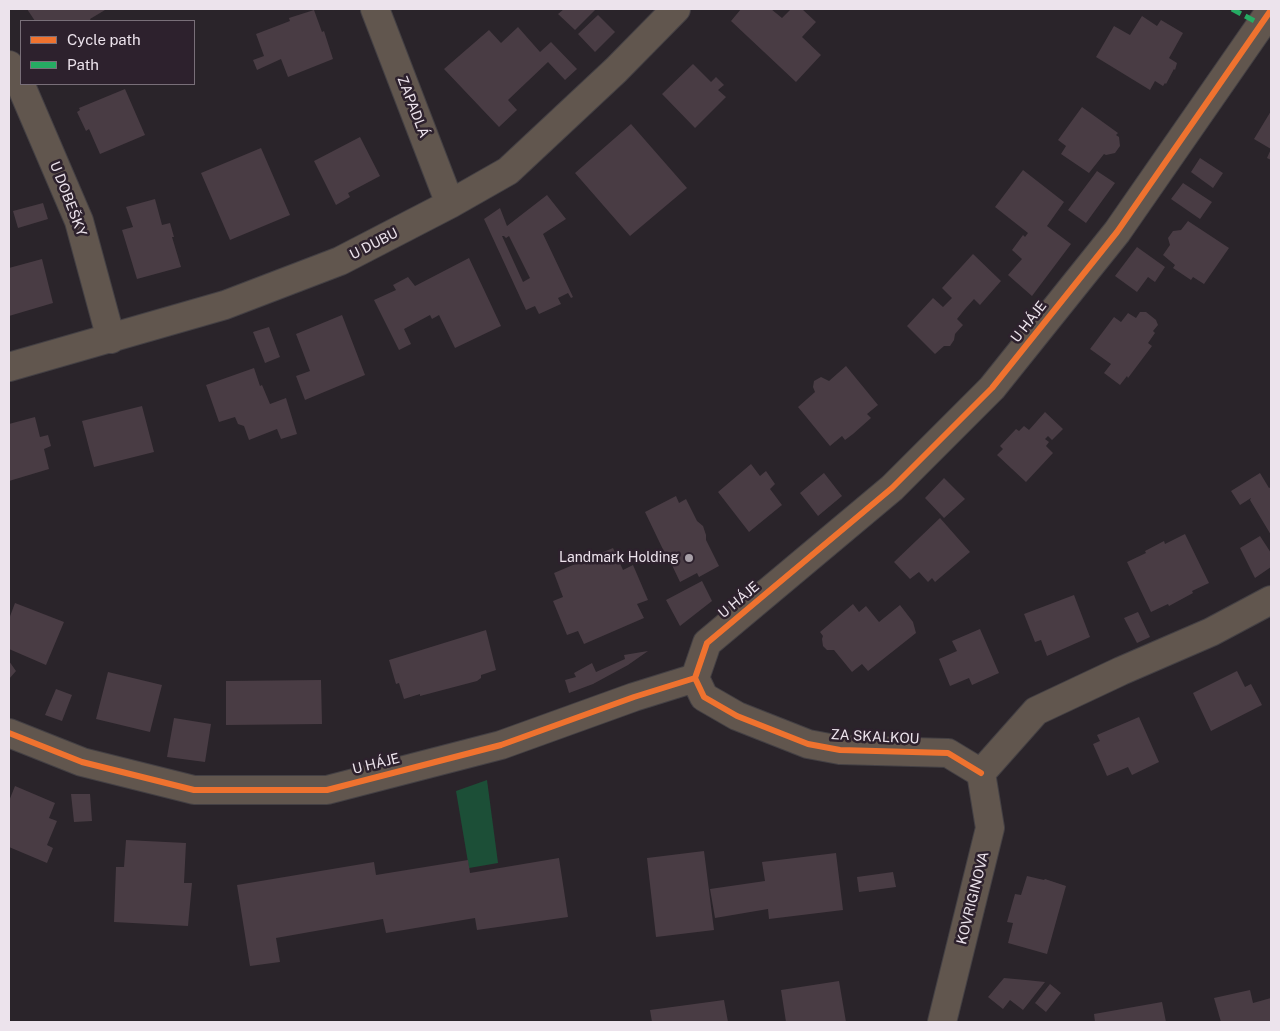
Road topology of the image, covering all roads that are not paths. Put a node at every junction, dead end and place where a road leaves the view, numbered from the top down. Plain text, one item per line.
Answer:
1 (375, 9) edge
2 (676, 9) edge
3 (1268, 23) edge
4 (9, 64) edge
5 (20, 83) edge
6 (21, 85) edge
7 (450, 204) junction
8 (111, 339) junction
9 (9, 367) edge
10 (1271, 600) edge
11 (695, 678) junction
12 (9, 732) edge
13 (981, 773) junction
14 (942, 1022) edge

1 - 7 street, ZAPADLÁ
2 - 7 street, U DUBU
3 - 11 street, U HÁJE
4 - 5 street, U DOBEŠKY
6 - 8 street, U DOBEŠKY
7 - 8 street, U DUBU
8 - 9 street, U DUBU
10 - 13 street
11 - 12 street, U HÁJE
11 - 13 street, ZA SKALKOU
13 - 14 street, KOVRIGINOVA

